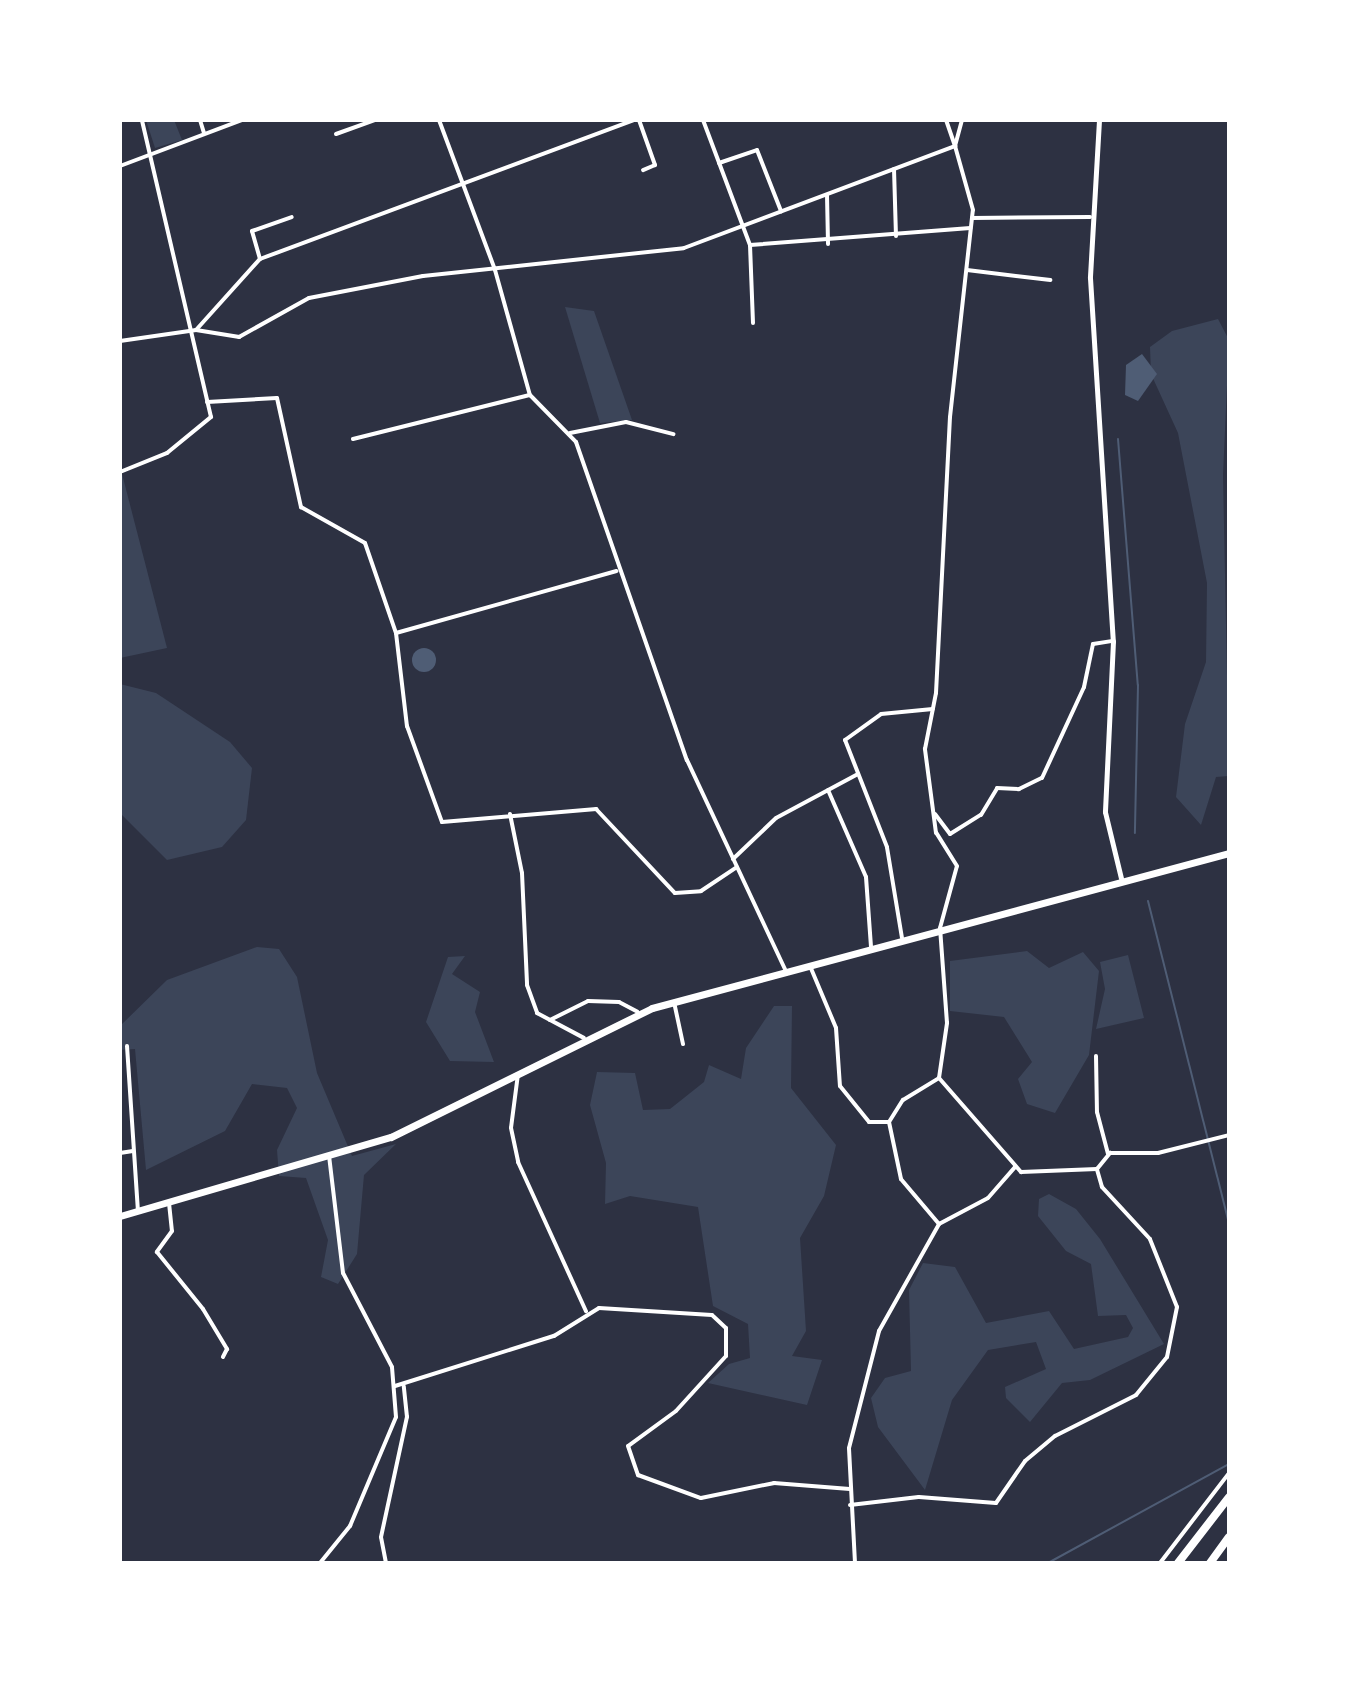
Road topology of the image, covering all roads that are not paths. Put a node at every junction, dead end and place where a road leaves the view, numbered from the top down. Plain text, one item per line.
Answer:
1 (142, 120) edge
2 (200, 120) edge
3 (242, 120) edge
4 (375, 120) edge
5 (439, 120) edge
6 (636, 120) edge
7 (703, 120) edge
8 (946, 120) edge
9 (962, 120) edge
10 (1099, 120) edge
11 (204, 134) junction
12 (336, 134) dead end
13 (955, 146) junction
14 (154, 153) junction
15 (719, 163) junction
16 (120, 166) edge
17 (894, 169) junction
18 (643, 170) dead end
19 (462, 184) junction
20 (827, 195) junction
21 (781, 212) junction
22 (292, 217) dead end
23 (1090, 217) junction
24 (972, 218) junction
25 (742, 226) junction
26 (970, 228) junction
27 (896, 236) junction
28 (828, 244) junction
29 (750, 245) junction
30 (260, 259) junction
31 (495, 270) junction
32 (967, 270) junction
33 (1050, 280) dead end
34 (753, 323) dead end
35 (196, 330) junction
36 (189, 331) junction
37 (120, 341) edge
38 (530, 395) junction
39 (207, 402) junction
40 (570, 433) junction
41 (673, 434) dead end
42 (353, 439) dead end
43 (120, 472) edge
44 (616, 571) junction
45 (396, 633) junction
46 (1113, 641) junction
47 (933, 709) junction
48 (858, 774) junction
49 (828, 790) junction
50 (932, 806) junction
51 (510, 814) junction
52 (1229, 853) edge
53 (733, 859) junction
54 (737, 867) junction
55 (1121, 878) junction
56 (940, 928) junction
57 (902, 938) junction
58 (871, 947) junction
59 (810, 964) junction
60 (786, 971) junction
61 (674, 1002) junction
62 (638, 1012) junction
63 (550, 1020) junction
64 (584, 1038) junction
65 (683, 1044) dead end
66 (127, 1046) dead end
67 (1096, 1056) dead end
68 (519, 1072) junction
69 (939, 1078) junction
70 (889, 1122) junction
71 (1229, 1135) edge
72 (133, 1151) junction
73 (120, 1153) edge
74 (328, 1154) junction
75 (1108, 1154) junction
76 (1015, 1167) junction
77 (1097, 1169) junction
78 (168, 1201) junction
79 (138, 1210) junction
80 (120, 1216) edge
81 (939, 1224) junction
82 (586, 1311) junction
83 (223, 1357) dead end
84 (395, 1386) junction
85 (404, 1386) junction
86 (1229, 1473) edge
87 (850, 1489) junction
88 (1229, 1497) edge
89 (850, 1505) junction
90 (1229, 1537) edge
91 (321, 1563) edge
92 (386, 1563) edge
93 (855, 1563) edge
94 (1160, 1563) edge
95 (1178, 1563) edge
96 (1210, 1563) edge

1 - 14 street
2 - 11 street
3 - 11 street
4 - 12 street
5 - 19 street
6 - 18 street
6 - 19 street
7 - 15 street
8 - 13 street
9 - 13 street
10 - 23 street
11 - 14 street
13 - 17 street
13 - 24 street
14 - 16 street
14 - 36 street
15 - 21 street
15 - 25 street
17 - 20 street
17 - 27 street
19 - 30 street
19 - 31 street
20 - 21 street
20 - 28 street
21 - 25 street
22 - 30 street
23 - 24 street
23 - 46 street
24 - 26 street
25 - 29 street
25 - 31 street
26 - 27 street
26 - 32 street
27 - 28 street
28 - 29 street
29 - 34 street
30 - 35 street
31 - 35 street
31 - 38 street
32 - 33 street
32 - 47 street
35 - 36 street
36 - 37 street
36 - 39 street
38 - 40 street
38 - 42 street
39 - 43 street
39 - 45 street
40 - 41 street
40 - 44 street
44 - 45 street
44 - 53 street
45 - 51 street
46 - 50 street
46 - 55 street
47 - 48 street
47 - 50 street
48 - 49 street
48 - 57 street
49 - 53 street
49 - 58 street
50 - 56 street
51 - 54 street
51 - 63 street
52 - 55 main road
53 - 54 street
54 - 60 street
55 - 56 main road
56 - 57 main road
56 - 69 street
57 - 58 main road
58 - 59 main road
59 - 60 main road
59 - 70 street
60 - 61 main road
61 - 62 main road
61 - 65 street
62 - 63 street
62 - 64 main road
63 - 64 street
64 - 68 main road
66 - 72 street
67 - 75 street
68 - 74 main road
68 - 82 street
69 - 70 street
69 - 76 street
70 - 81 street
71 - 75 street
72 - 73 street
72 - 79 street
74 - 78 main road
74 - 84 street
75 - 77 street
76 - 77 street
76 - 81 street
77 - 89 street
78 - 79 main road
78 - 83 street
79 - 80 main road
81 - 87 street
82 - 85 street
82 - 87 street
84 - 85 street
84 - 91 street
85 - 92 street
86 - 94 street
87 - 89 street
88 - 95 highway
89 - 93 street
90 - 96 highway

